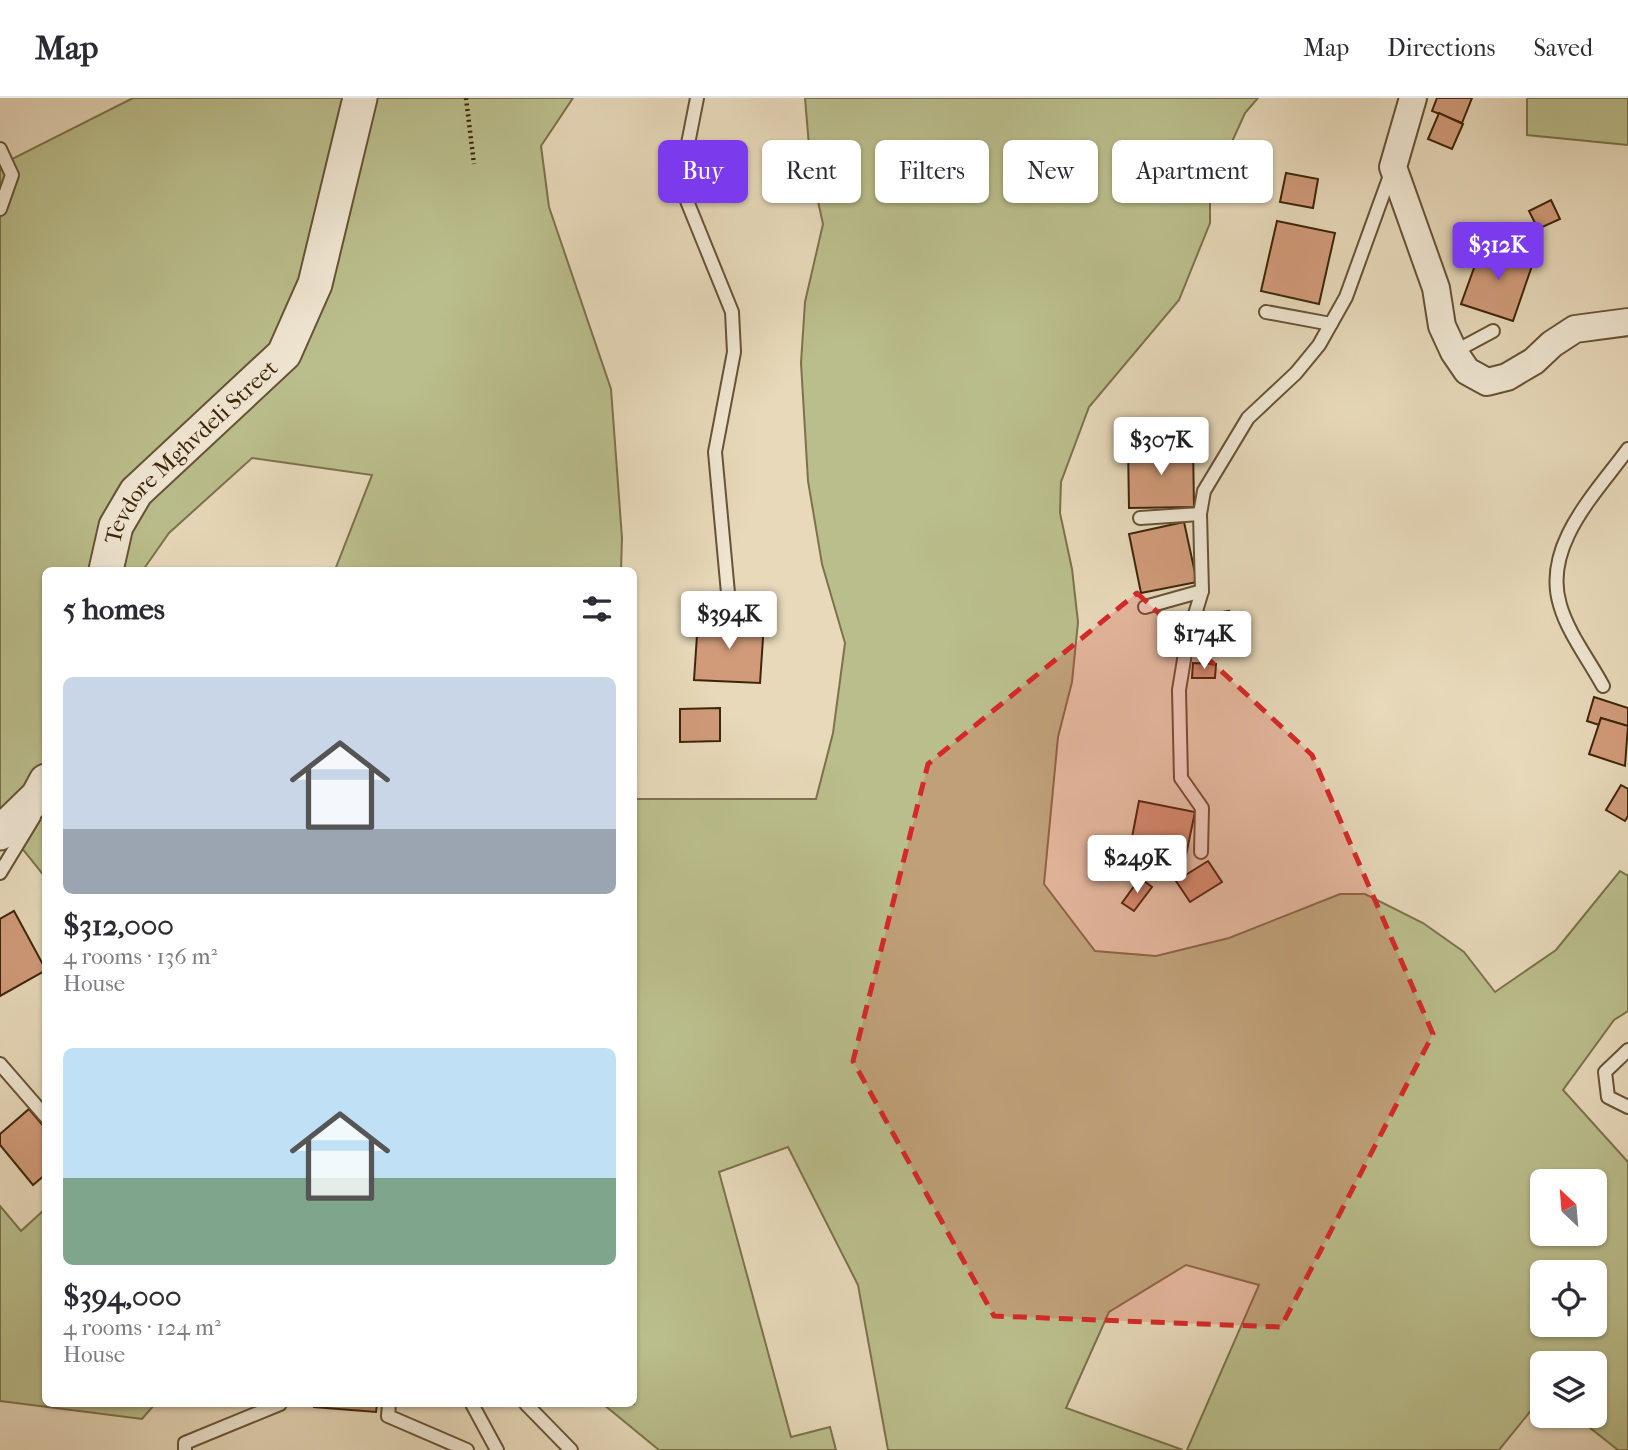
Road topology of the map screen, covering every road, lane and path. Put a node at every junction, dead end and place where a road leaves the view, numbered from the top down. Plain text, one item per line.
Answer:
1 (360, 98) edge
2 (466, 98) edge
3 (697, 98) edge
4 (1413, 98) edge
5 (0, 149) edge
6 (474, 164) dead end
7 (1393, 167) junction
8 (0, 209) edge
9 (1266, 312) dead end
10 (1628, 322) edge
11 (1331, 324) junction
12 (1493, 331) dead end
13 (1454, 352) junction
14 (1628, 449) edge
15 (1200, 514) junction
16 (1140, 518) dead end
17 (107, 567) edge
18 (1202, 591) junction
19 (729, 604) dead end
20 (1144, 607) dead end
21 (1603, 686) dead end
22 (42, 788) edge
23 (42, 801) edge
24 (0, 833) edge
25 (1201, 852) dead end
26 (0, 873) edge
27 (1628, 1050) edge
28 (0, 1064) edge
29 (1628, 1107) edge
30 (42, 1112) edge
31 (273, 1407) edge
32 (389, 1407) edge
33 (474, 1407) edge
34 (529, 1407) edge
35 (185, 1450) edge
36 (467, 1450) edge
37 (497, 1450) edge
38 (571, 1450) edge

1 - 17 street, Tevdore Mghvdeli Street
2 - 6 path
3 - 19 lane
4 - 7 street
5 - 8 lane
7 - 11 lane
7 - 13 street
9 - 11 lane
10 - 13 street
11 - 15 lane
12 - 13 lane
14 - 21 lane
15 - 16 lane
15 - 18 lane
18 - 20 lane
18 - 25 lane
22 - 24 street
23 - 26 lane
27 - 29 lane
28 - 30 lane
31 - 35 lane
32 - 36 lane
33 - 37 lane
34 - 38 lane

